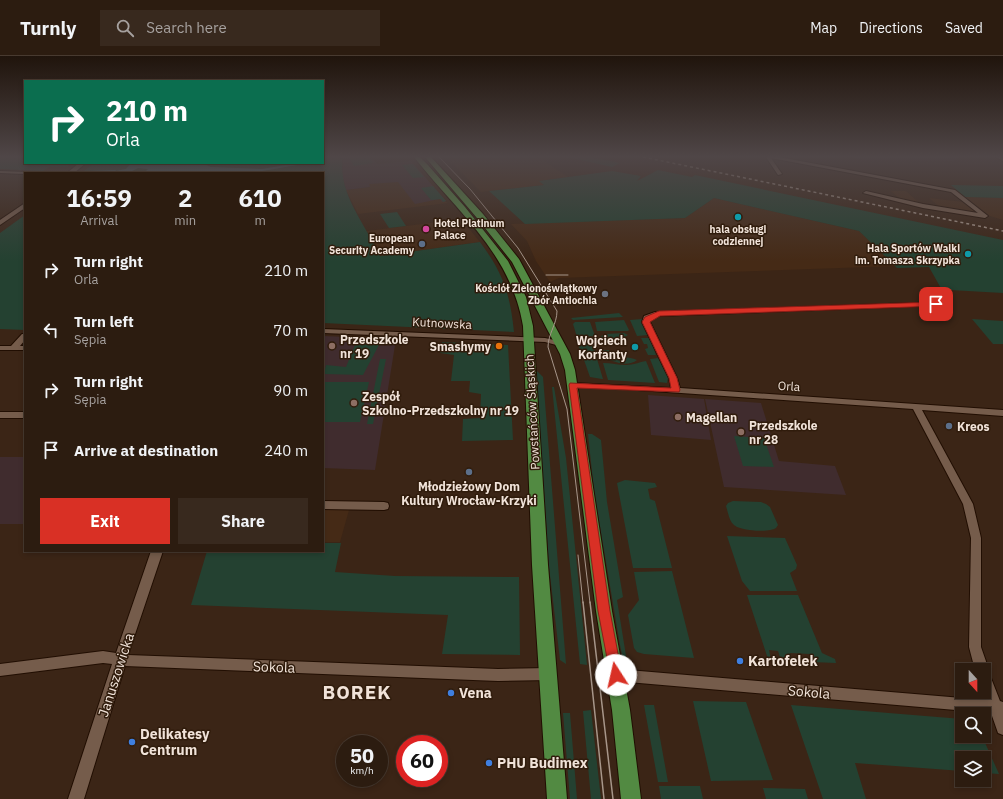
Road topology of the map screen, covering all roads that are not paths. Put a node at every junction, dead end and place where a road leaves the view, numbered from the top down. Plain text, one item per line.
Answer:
1 (448, 192) edge
2 (459, 192) edge
3 (955, 192) edge
4 (866, 193) dead end
5 (24, 206) edge
6 (0, 223) edge
7 (946, 304) dead end
8 (324, 331) edge
9 (24, 337) edge
10 (528, 340) junction
11 (560, 344) junction
12 (0, 348) edge
13 (13, 348) junction
14 (24, 348) edge
15 (573, 385) junction
16 (676, 390) junction
17 (916, 407) junction
18 (1003, 413) edge
19 (0, 415) edge
20 (24, 415) edge
21 (324, 505) edge
22 (384, 506) dead end
23 (157, 552) edge
24 (120, 660) junction
25 (980, 663) edge
26 (0, 670) edge
27 (549, 674) junction
28 (616, 675) junction
29 (991, 693) edge
30 (998, 708) edge
31 (1003, 728) edge
32 (76, 799) edge
33 (557, 799) edge
34 (631, 799) edge

1 - 10 main road, Powstańców Śląskich
2 - 11 main road
3 - 4 street
5 - 6 street
7 - 16 street
8 - 10 street, Kutnowska
9 - 13 street
10 - 11 street, Kutnowska
10 - 27 main road, Powstańców Śląskich
11 - 15 main road
12 - 13 street
13 - 14 street
15 - 16 street, Orla
15 - 28 main road
16 - 17 street, Orla
17 - 18 street, Orla
17 - 25 street
19 - 20 street
21 - 22 street
23 - 24 street, Januszowicka
24 - 26 street, Sokola
24 - 27 street, Sokola
24 - 32 street, Januszowicka
27 - 33 main road, Powstańców Śląskich
28 - 30 street, Sokola
28 - 34 main road
29 - 30 street
30 - 31 street

